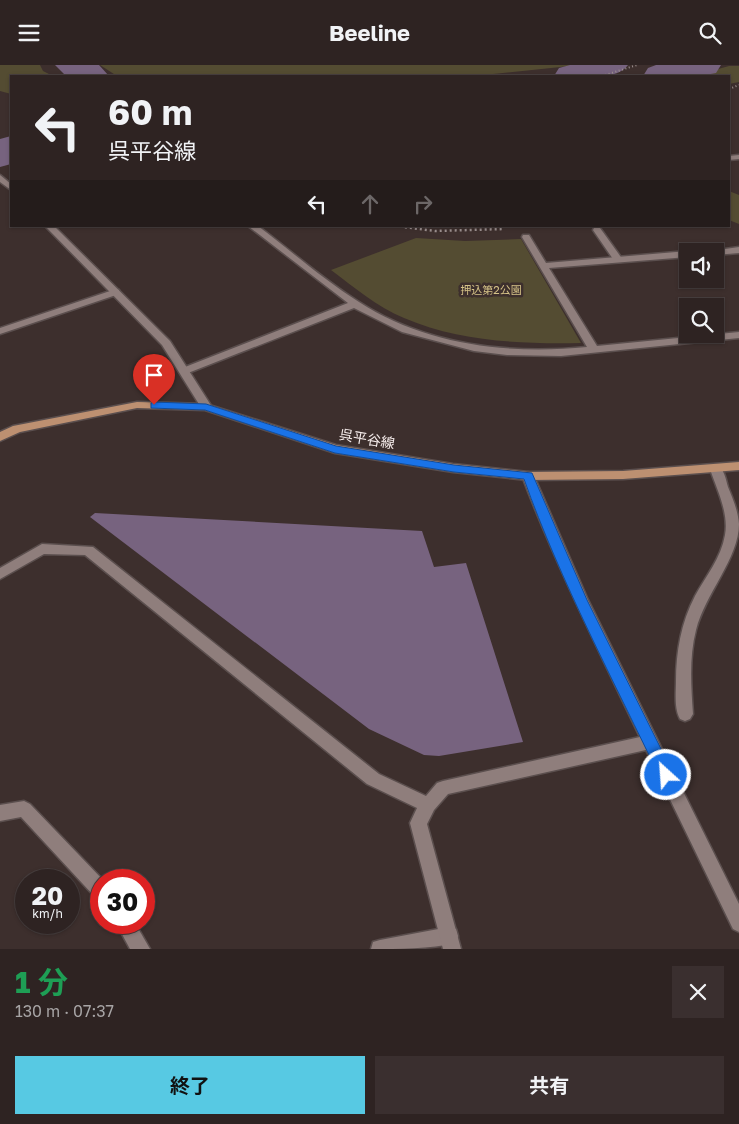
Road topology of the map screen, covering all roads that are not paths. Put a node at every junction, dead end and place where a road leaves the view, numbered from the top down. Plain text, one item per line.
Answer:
1 (0, 177) edge
2 (10, 187) edge
3 (50, 227) edge
4 (253, 227) edge
5 (597, 230) dead end
6 (526, 237) dead end
7 (739, 250) edge
8 (724, 251) edge
9 (679, 255) edge
10 (618, 260) junction
11 (544, 266) junction
12 (116, 292) junction
13 (355, 303) junction
14 (0, 331) edge
15 (739, 335) edge
16 (594, 349) junction
17 (184, 371) junction
18 (206, 407) junction
19 (0, 437) edge
20 (739, 466) edge
21 (716, 469) junction
22 (528, 476) junction
23 (0, 574) edge
24 (684, 714) dead end
25 (650, 742) junction
26 (428, 805) junction
27 (0, 813) edge
28 (90, 879) edge
29 (739, 923) edge
30 (132, 934) edge
31 (450, 943) edge
32 (141, 949) edge
33 (380, 949) edge

1 - 2 street
3 - 12 street
4 - 13 street
5 - 10 street
6 - 11 street
7 - 8 street
9 - 10 street
10 - 11 street
11 - 16 street
12 - 14 street
12 - 17 street
13 - 16 street
13 - 17 street
15 - 16 street
17 - 18 street
18 - 19 main road, 呉平谷線
18 - 22 main road, 呉平谷線
20 - 21 main road, 呉平谷線
21 - 22 main road, 呉平谷線
21 - 24 street
22 - 25 street
23 - 26 street
25 - 26 street
25 - 29 street
26 - 31 street
27 - 28 street
30 - 32 street
31 - 33 street

